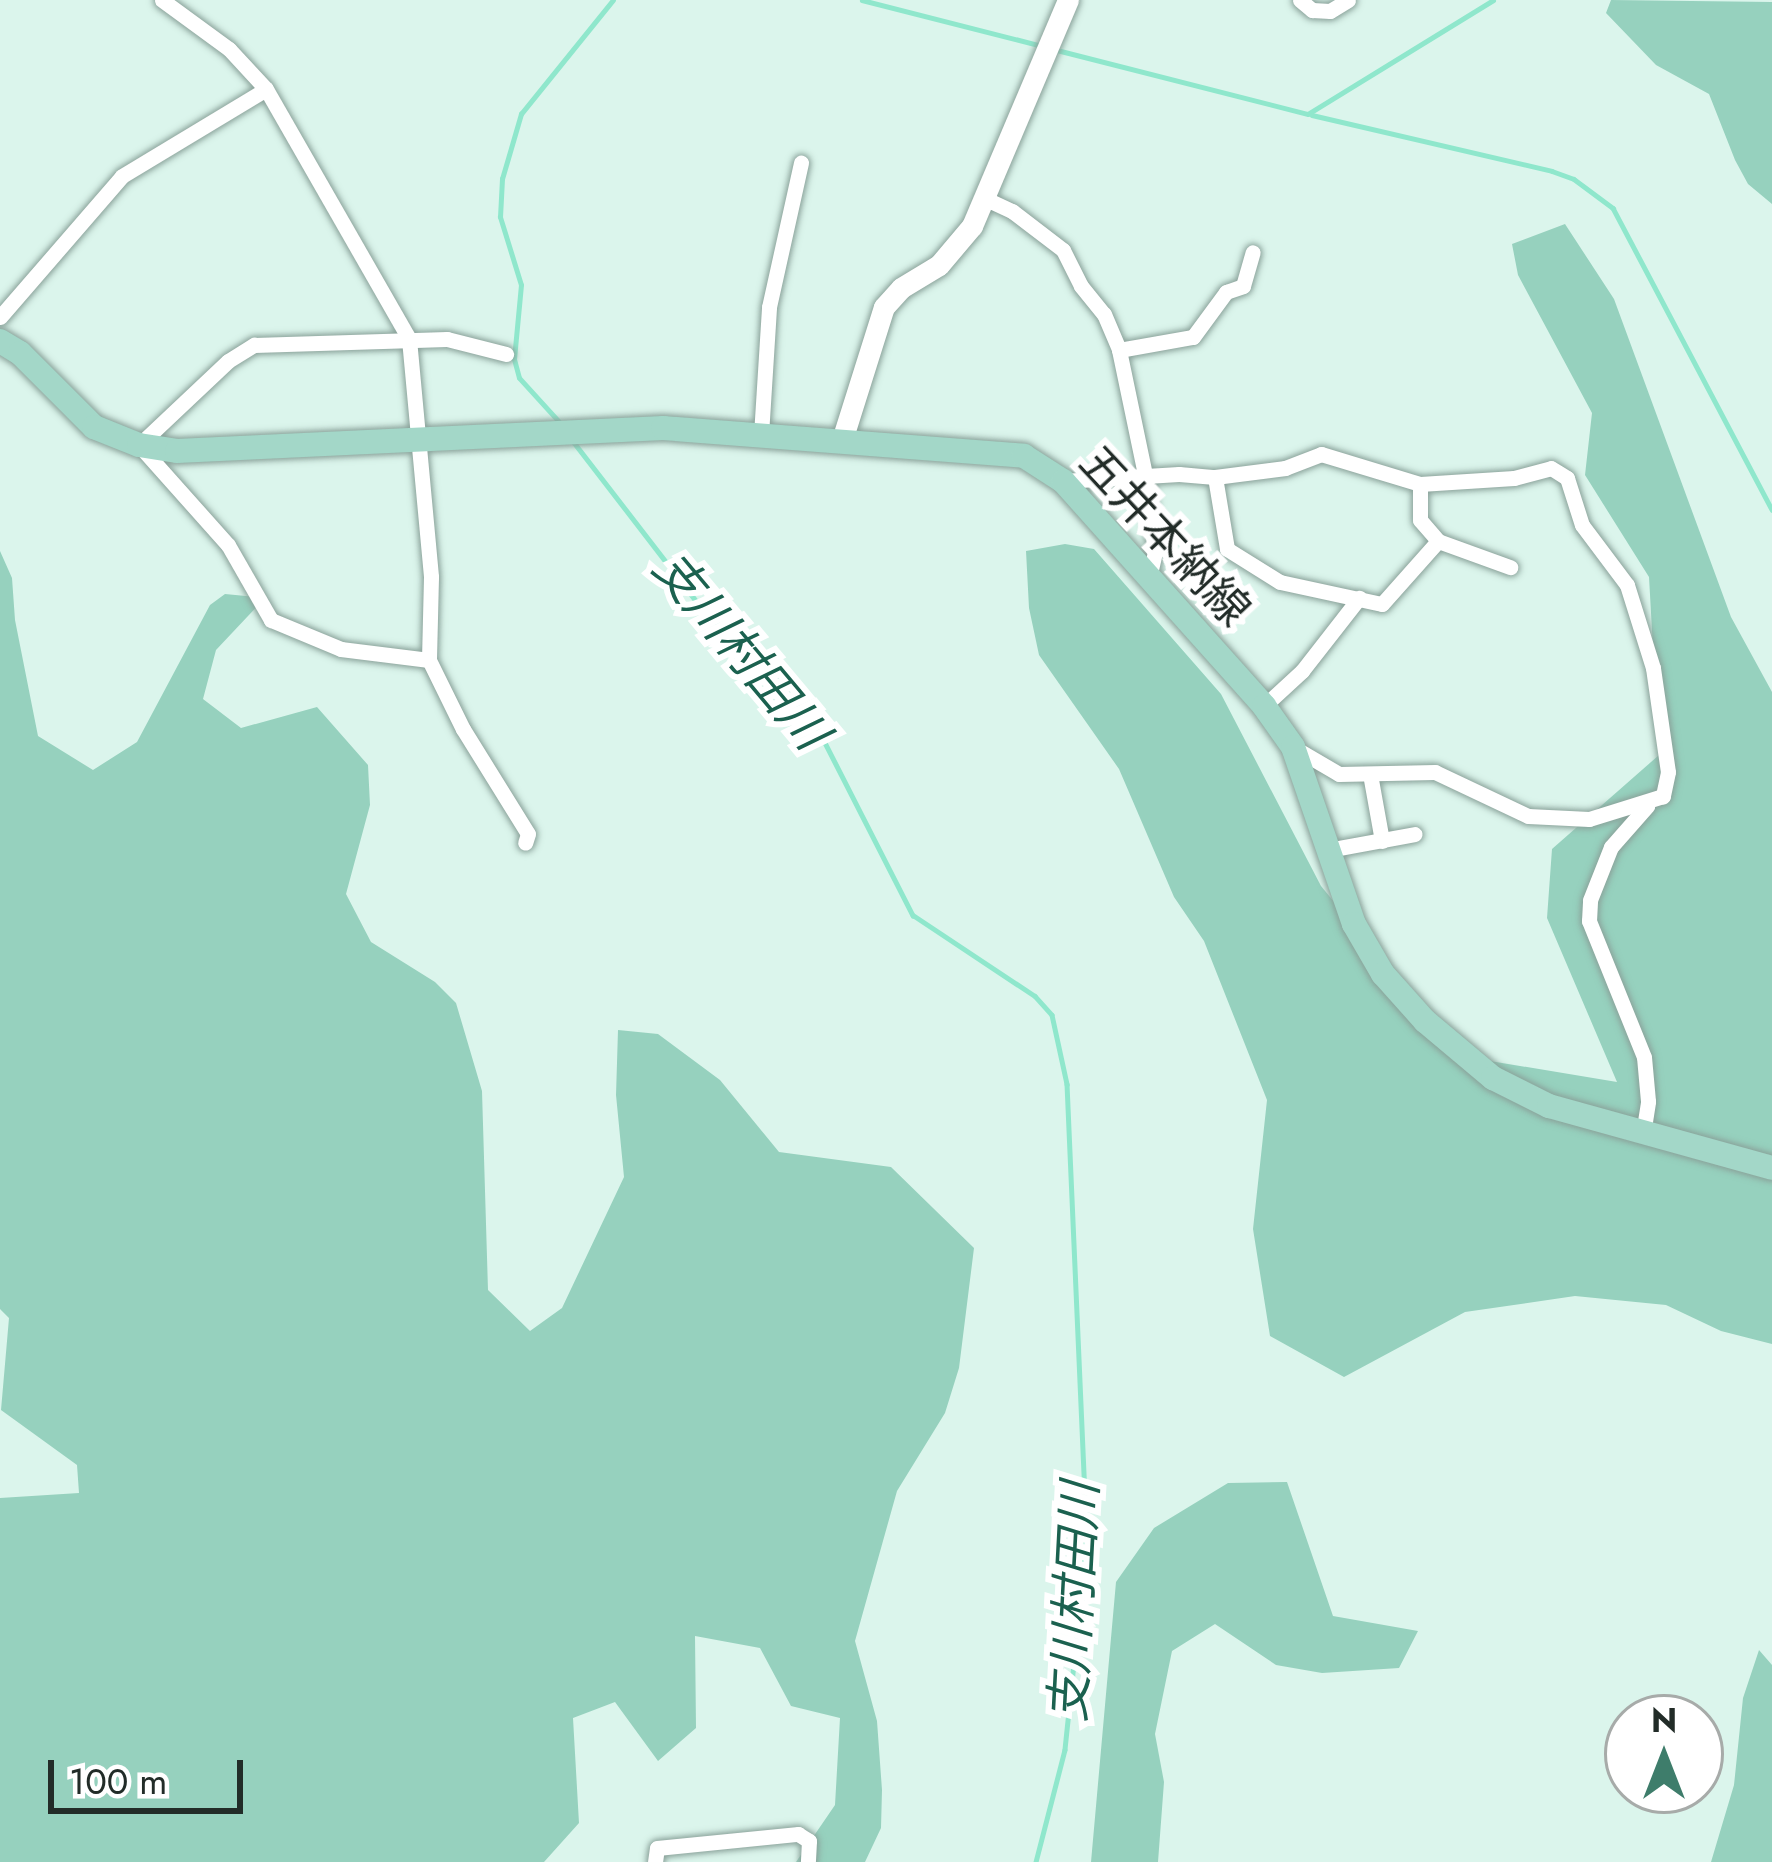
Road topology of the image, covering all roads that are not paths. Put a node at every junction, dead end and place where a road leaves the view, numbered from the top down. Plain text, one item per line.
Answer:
1 (162, 0) edge
2 (1068, 0) edge
3 (1300, 0) edge
4 (1348, 0) edge
5 (266, 89) junction
6 (801, 163) dead end
7 (986, 199) junction
8 (1253, 252) dead end
9 (0, 317) edge
10 (409, 339) junction
11 (0, 341) edge
12 (1119, 350) junction
13 (506, 354) dead end
14 (761, 435) junction
15 (842, 440) junction
16 (414, 441) junction
17 (140, 445) junction
18 (1215, 477) junction
19 (1146, 478) junction
20 (1063, 481) junction
21 (1420, 484) junction
22 (1438, 541) junction
23 (1510, 567) dead end
24 (1149, 577) junction
25 (1359, 598) junction
26 (429, 660) junction
27 (1264, 706) junction
28 (1292, 747) junction
29 (1370, 773) junction
30 (1647, 806) junction
31 (1415, 834) dead end
32 (1382, 841) junction
33 (526, 843) dead end
34 (1328, 850) junction
35 (1643, 1134) junction
36 (1772, 1168) edge
37 (655, 1862) edge
38 (808, 1862) edge

1 - 5 street
2 - 7 main road
3 - 4 street
5 - 9 street
5 - 10 street
6 - 14 street
7 - 12 street
7 - 15 main road
8 - 12 street
10 - 13 street
10 - 16 street
10 - 17 street
11 - 17 main road, 五井本納線
12 - 19 street
14 - 15 main road, 五井本納線
14 - 16 main road, 五井本納線
15 - 20 main road, 五井本納線
16 - 17 main road, 五井本納線
16 - 26 street
17 - 26 street
18 - 19 street
18 - 21 street
18 - 25 street
19 - 20 street
19 - 24 street
20 - 24 main road, 五井本納線
21 - 22 street
21 - 30 street
22 - 23 street
22 - 25 street
24 - 27 main road, 五井本納線
25 - 27 street
26 - 33 street
27 - 28 main road, 五井本納線
28 - 29 street
28 - 34 main road, 五井本納線
29 - 30 street
29 - 32 street
30 - 35 street
31 - 32 street
32 - 34 street
34 - 35 main road, 五井本納線
35 - 36 main road, 五井本納線
37 - 38 street

